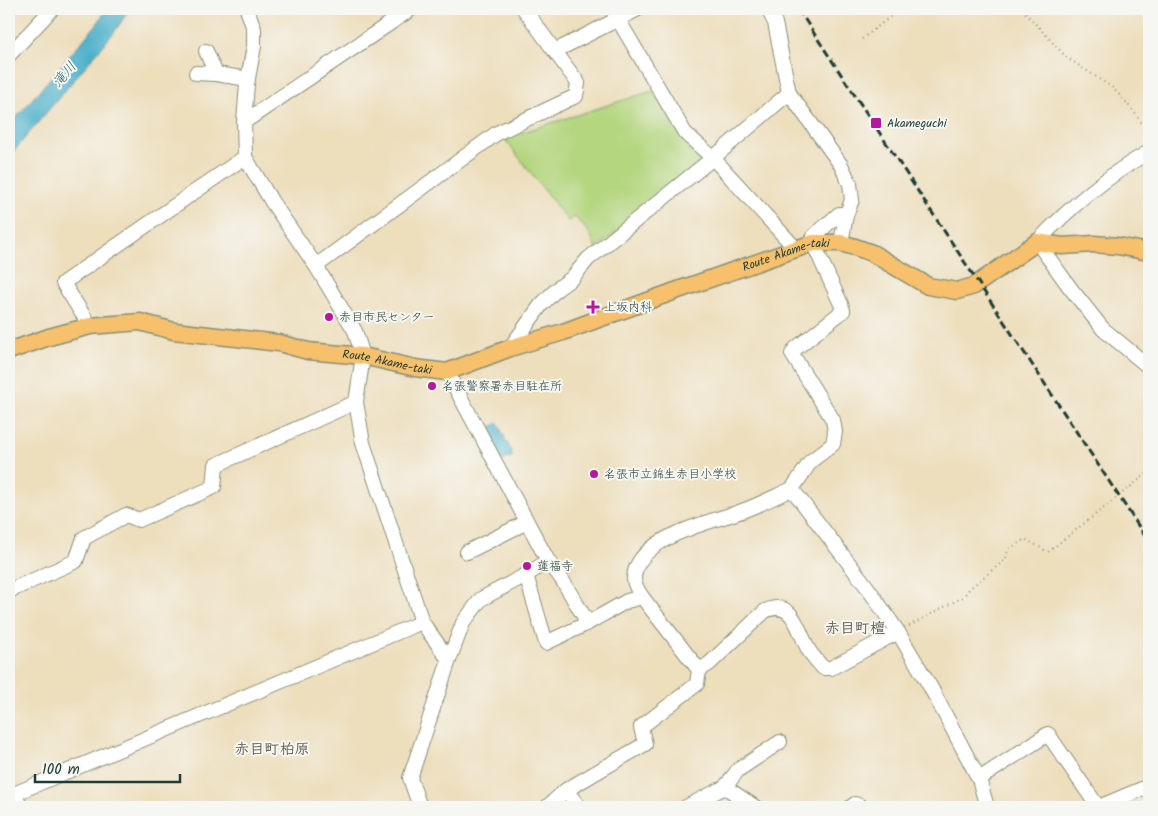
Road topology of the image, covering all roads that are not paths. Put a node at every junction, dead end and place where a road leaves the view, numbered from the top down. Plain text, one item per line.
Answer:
1 (52, 9) edge
2 (247, 9) edge
3 (411, 9) edge
4 (524, 9) edge
5 (638, 9) edge
6 (768, 9) edge
7 (615, 14) edge
8 (206, 50) dead end
9 (555, 51) junction
10 (9, 55) edge
11 (196, 73) dead end
12 (216, 74) junction
13 (248, 78) junction
14 (789, 93) junction
15 (244, 122) junction
16 (1149, 152) edge
17 (245, 157) junction
18 (713, 158) junction
19 (846, 215) junction
20 (1037, 242) junction
21 (813, 243) junction
22 (841, 243) junction
23 (796, 248) junction
24 (1149, 252) edge
25 (316, 266) junction
26 (90, 326) junction
27 (510, 348) junction
28 (9, 351) edge
29 (363, 356) junction
30 (1149, 367) edge
31 (447, 372) junction
32 (356, 402) junction
33 (792, 489) junction
34 (527, 522) junction
35 (467, 552) dead end
36 (548, 562) junction
37 (526, 575) junction
38 (9, 591) edge
39 (642, 597) junction
40 (422, 622) junction
41 (588, 623) junction
42 (898, 632) junction
43 (448, 660) junction
44 (698, 670) junction
45 (780, 742) dead end
46 (979, 779) junction
47 (1149, 786) edge
48 (725, 787) junction
49 (566, 790) junction
50 (12, 795) edge
51 (20, 807) edge
52 (420, 807) edge
53 (547, 807) edge
54 (579, 807) edge
55 (686, 807) edge
56 (755, 807) edge
57 (851, 807) edge
58 (862, 807) edge
59 (987, 807) edge
60 (1098, 807) edge

1 - 10 street
2 - 13 street
3 - 15 street
4 - 9 street
5 - 7 street
6 - 14 street
7 - 9 street
7 - 18 street
8 - 12 street
9 - 25 street
11 - 12 street
12 - 13 street
13 - 15 street
14 - 18 street
14 - 19 street
15 - 17 street
16 - 20 street
17 - 25 street
17 - 26 street
18 - 23 street
18 - 27 street
19 - 21 street
19 - 22 street
20 - 22 main road, Route Akame-taki
20 - 24 main road
20 - 30 street
21 - 22 main road, Route Akame-taki
21 - 23 main road, Route Akame-taki
21 - 33 street
23 - 27 main road, Route Akame-taki
25 - 29 street
26 - 28 main road, Route Akame-taki
26 - 29 main road, Route Akame-taki
27 - 31 main road, Route Akame-taki
29 - 31 main road, Route Akame-taki
29 - 32 street
31 - 34 street
32 - 38 street
32 - 40 street
33 - 39 street
33 - 42 street
34 - 35 street
34 - 36 street
36 - 37 street
36 - 41 street
37 - 41 street
37 - 43 street
39 - 41 street
39 - 44 street
40 - 43 street
40 - 50 street
42 - 44 street
42 - 46 street
43 - 52 street
44 - 49 street
45 - 48 street
46 - 59 street
46 - 60 street
47 - 60 street
48 - 55 street
48 - 56 street
49 - 53 street
49 - 54 street
50 - 51 street
57 - 58 street

